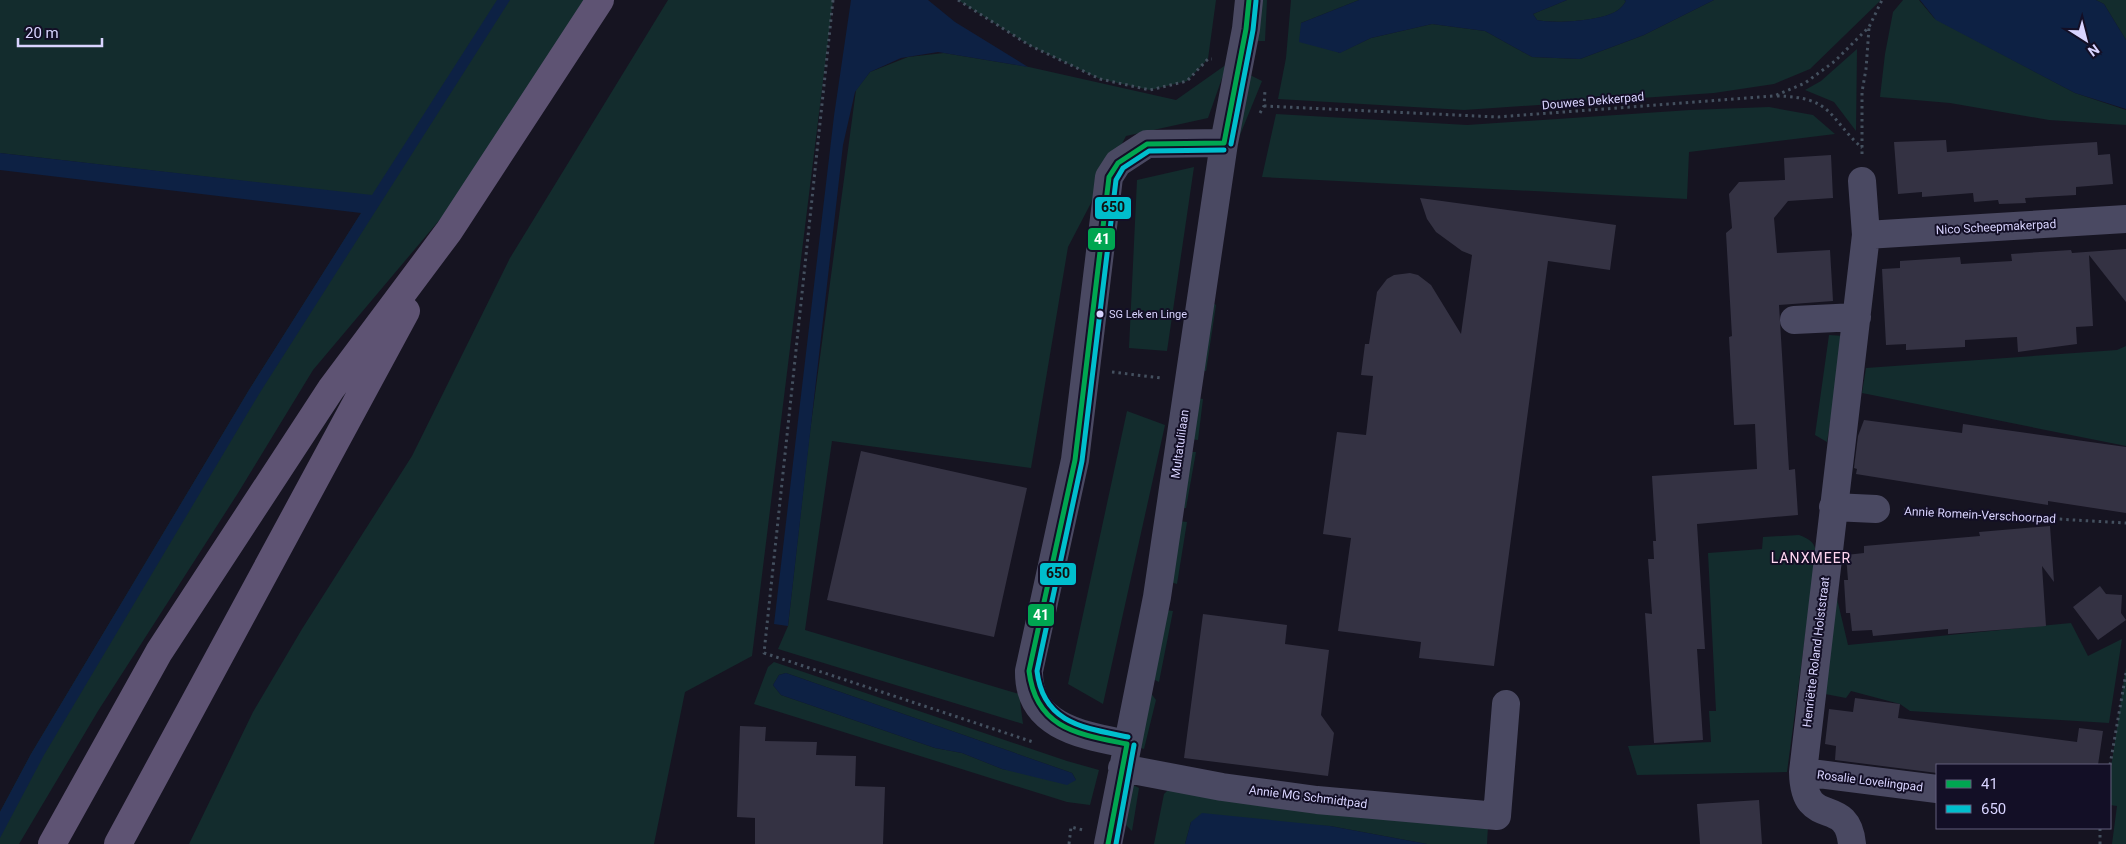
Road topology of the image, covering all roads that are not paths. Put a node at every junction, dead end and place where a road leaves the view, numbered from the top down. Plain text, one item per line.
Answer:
1 (600, 0) edge
2 (1249, 0) edge
3 (1224, 143) junction
4 (1862, 181) road end
5 (2126, 219) edge
6 (449, 231) junction
7 (1866, 235) junction
8 (1857, 317) junction
9 (1794, 320) dead end
10 (1833, 507) junction
11 (1876, 509) road end
12 (1506, 704) dead end
13 (1124, 756) junction
14 (1803, 772) junction
15 (1936, 789) edge
16 (52, 844) edge
17 (118, 844) edge
18 (1108, 844) edge
19 (1852, 844) edge

1 - 6 main road
2 - 3 street, Multatulilaan
3 - 13 street, Multatulilaan
3 - 13 street
4 - 7 street, Henriëtte Roland Holststraat
5 - 7 street, Nico Scheepmakerpad
6 - 16 main road
6 - 17 main road
7 - 8 street, Henriëtte Roland Holststraat
8 - 9 street
8 - 10 street, Henriëtte Roland Holststraat
10 - 11 street
10 - 14 street, Henriëtte Roland Holststraat
12 - 13 street, Annie MG Schmidtpad
13 - 18 street, Multatulilaan
14 - 15 street, Rosalie Lovelingpad
14 - 19 street, Henriëtte Roland Holststraat

